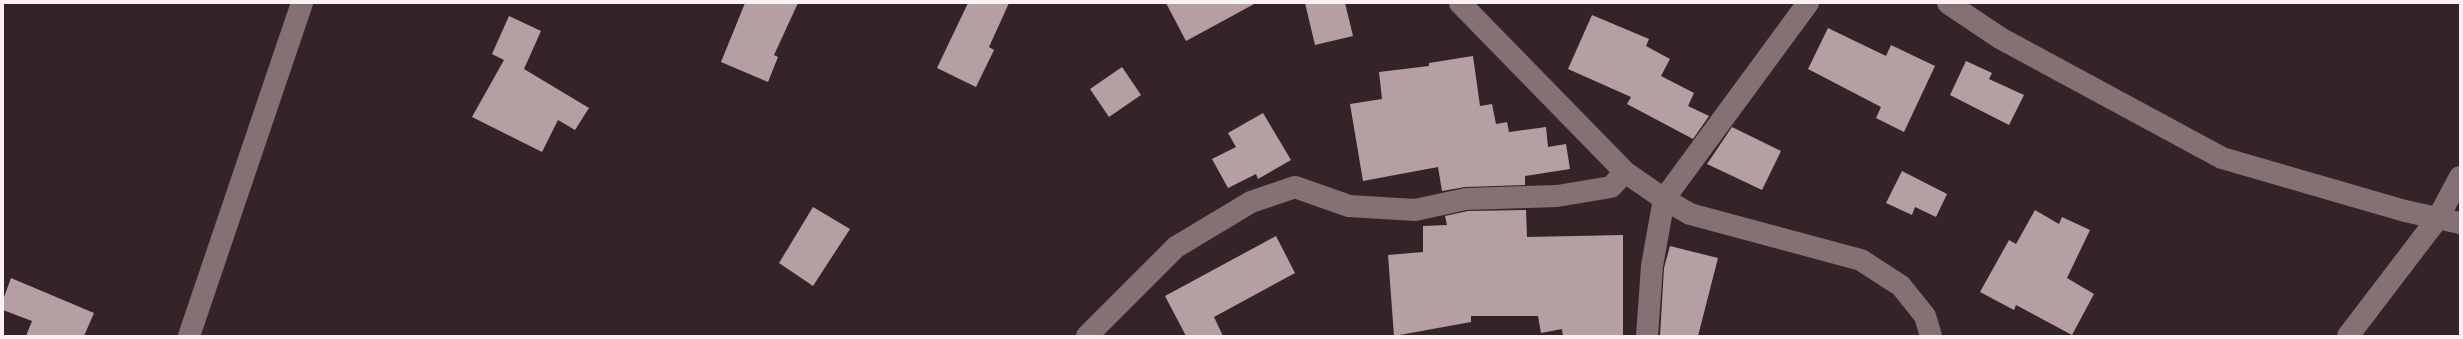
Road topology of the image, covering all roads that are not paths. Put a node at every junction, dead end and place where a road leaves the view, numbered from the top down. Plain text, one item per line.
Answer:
1 (302, 3) edge
2 (1460, 3) edge
3 (1808, 3) edge
4 (1948, 3) edge
5 (1625, 172) junction
6 (2460, 177) edge
7 (1664, 199) junction
8 (2438, 218) junction
9 (2460, 223) edge
10 (189, 336) edge
11 (1087, 336) edge
12 (1646, 336) edge
13 (1931, 336) edge
14 (2348, 336) edge

1 - 10 street
2 - 5 street
3 - 7 street
4 - 8 street
5 - 7 street
5 - 11 street
6 - 8 street
7 - 12 street
7 - 13 street
8 - 9 street
8 - 14 street

